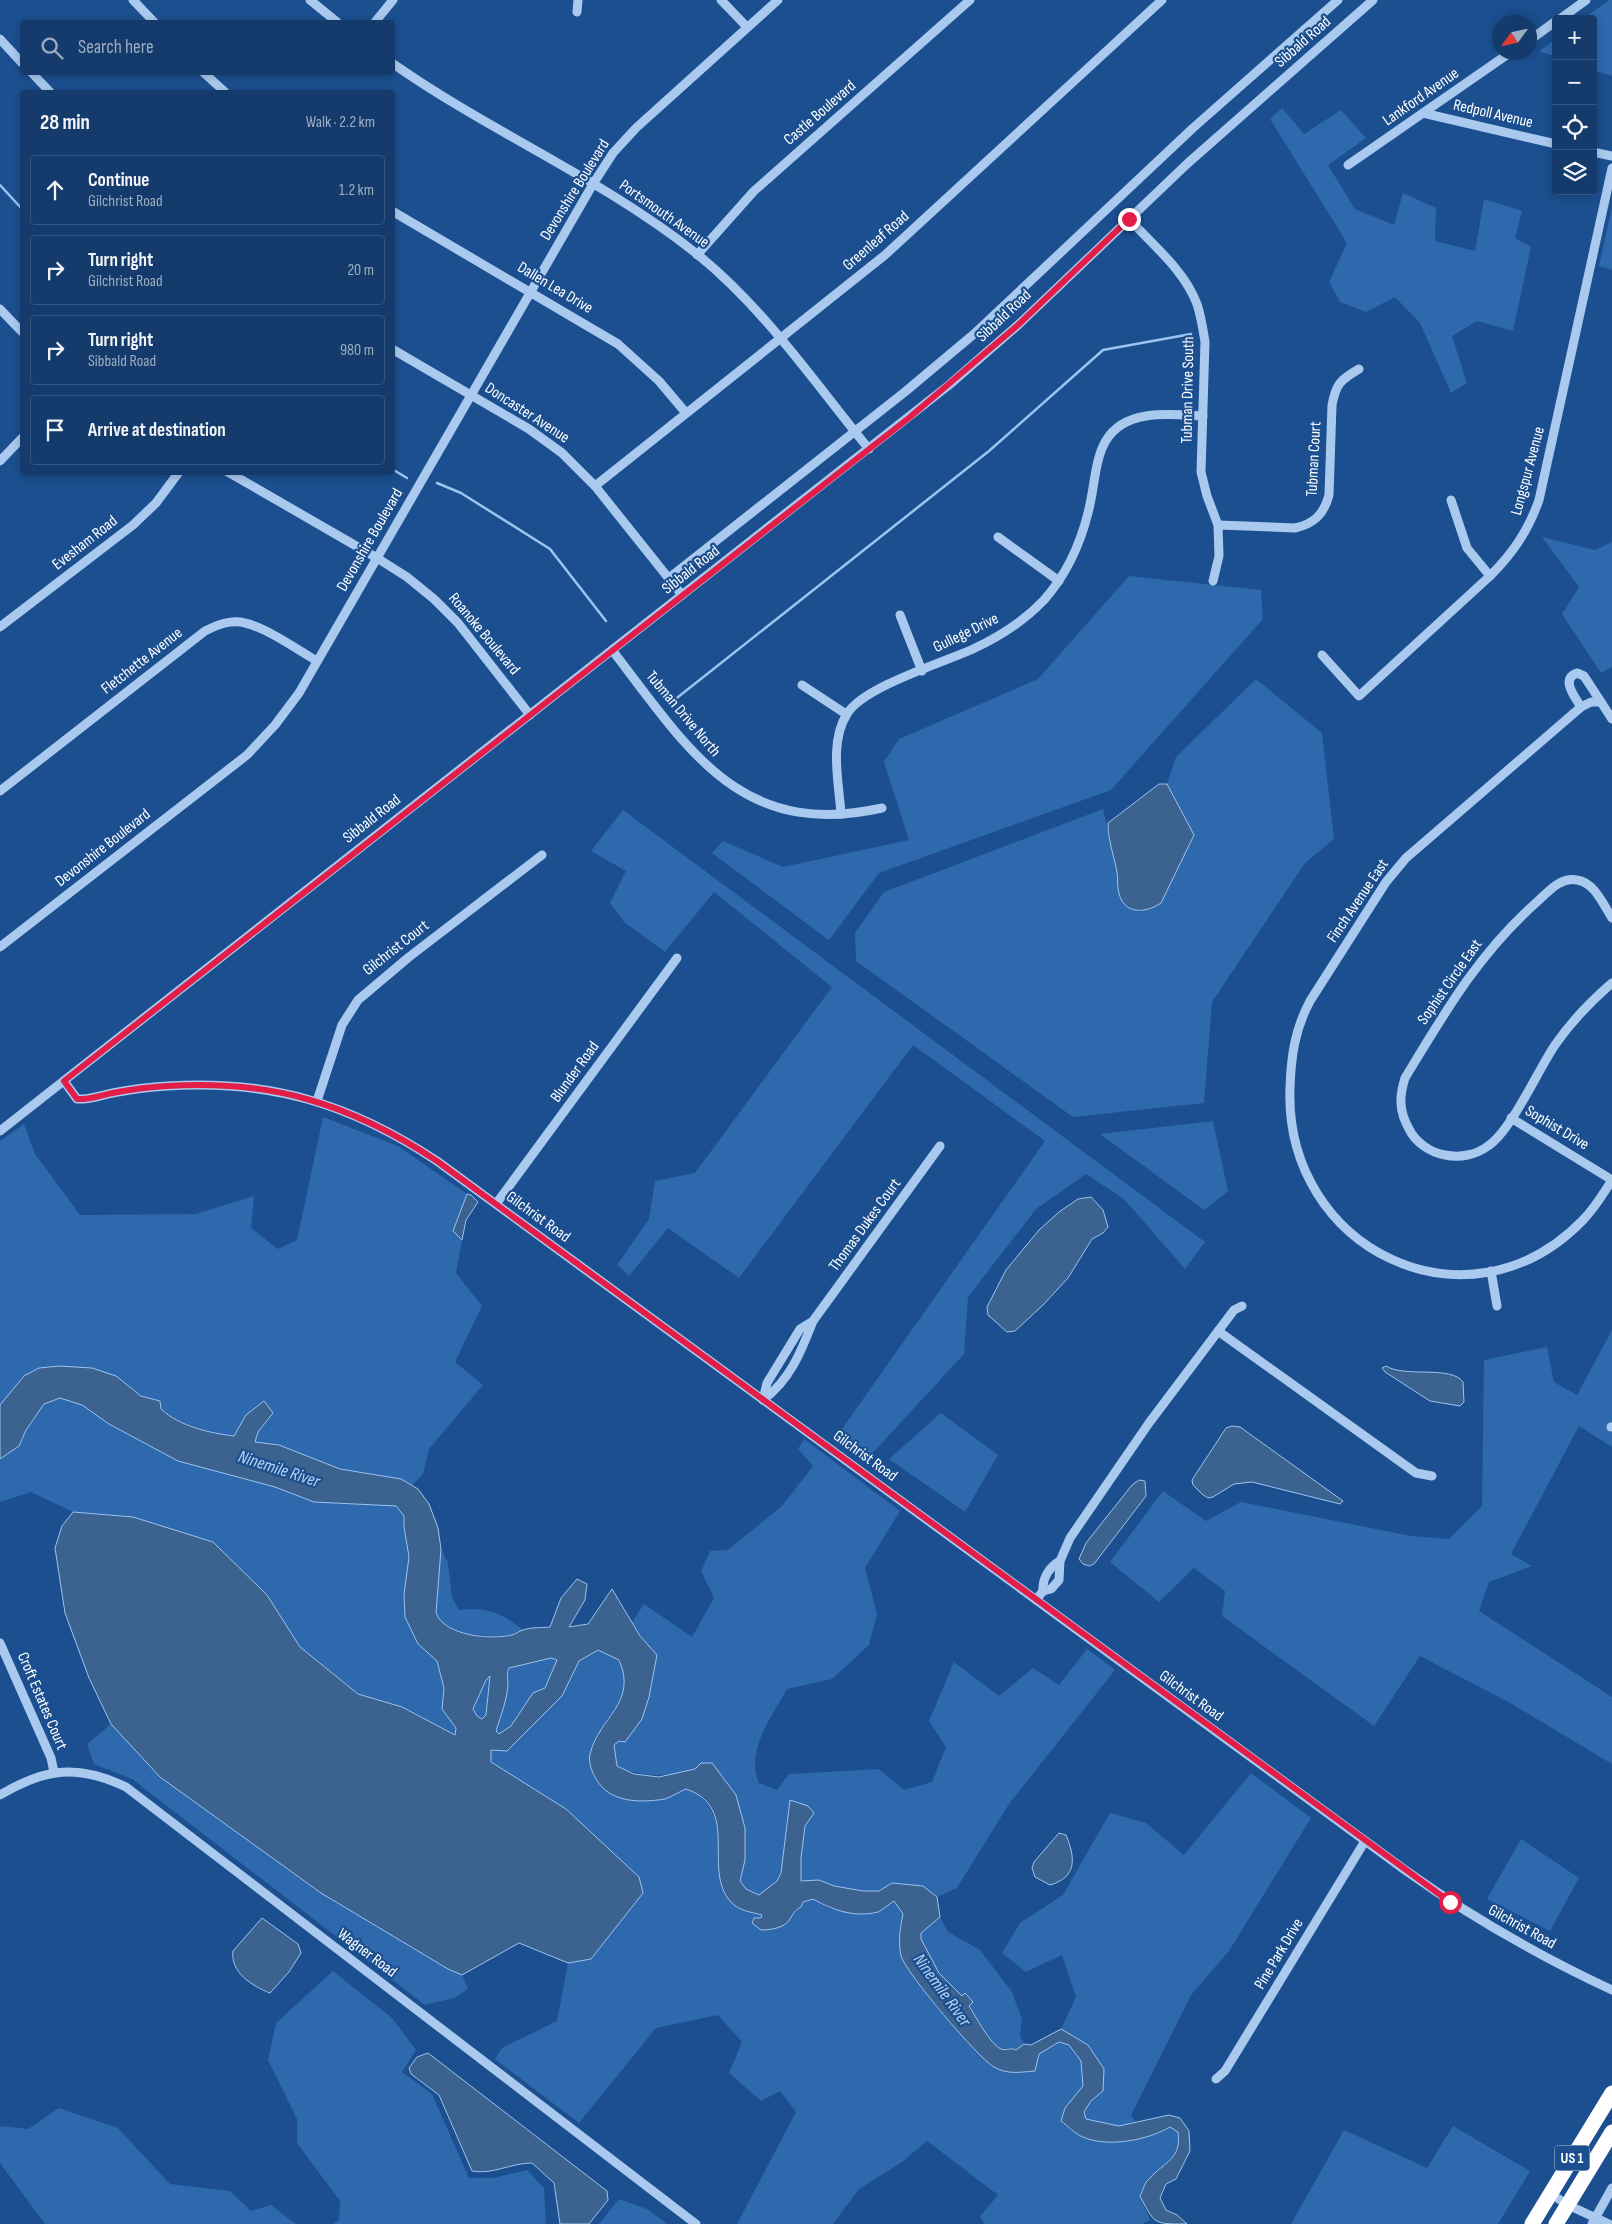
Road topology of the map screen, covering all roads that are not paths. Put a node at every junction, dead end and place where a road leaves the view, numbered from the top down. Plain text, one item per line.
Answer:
1 (133, 0) edge
2 (310, 0) edge
3 (393, 0) edge
4 (578, 0) edge
5 (721, 0) edge
6 (778, 0) edge
7 (970, 0) edge
8 (1162, 0) edge
9 (1338, 0) edge
10 (1373, 0) edge
11 (1586, 0) edge
12 (577, 12) dead end
13 (1565, 15) edge
14 (152, 20) edge
15 (335, 20) edge
16 (377, 20) edge
17 (1552, 24) edge
18 (747, 27) junction
19 (1537, 35) edge
20 (0, 39) edge
21 (1500, 60) edge
22 (20, 61) edge
23 (395, 65) edge
24 (34, 75) edge
25 (206, 75) edge
26 (48, 90) edge
27 (223, 90) edge
28 (1424, 114) junction
29 (1552, 143) edge
30 (1597, 153) edge
31 (1612, 156) edge
32 (1348, 165) dead end
33 (1612, 168) edge
34 (593, 184) junction
35 (395, 213) edge
36 (1129, 219) junction
37 (697, 254) junction
38 (531, 291) junction
39 (0, 309) edge
40 (20, 330) edge
41 (781, 338) junction
42 (395, 352) edge
43 (1359, 369) dead end
44 (472, 395) junction
45 (686, 413) junction
46 (1203, 416) junction
47 (854, 431) junction
48 (20, 440) edge
49 (869, 449) junction
50 (0, 462) edge
51 (177, 475) edge
52 (233, 475) edge
53 (595, 486) junction
54 (1451, 500) dead end
55 (1218, 525) junction
56 (998, 536) dead end
57 (377, 558) junction
58 (1490, 576) junction
59 (668, 578) junction
60 (1059, 580) junction
61 (1213, 581) dead end
62 (682, 596) junction
63 (900, 615) dead end
64 (0, 627) edge
65 (612, 650) junction
66 (1322, 655) dead end
67 (318, 661) junction
68 (922, 670) junction
69 (802, 685) dead end
70 (1596, 702) junction
71 (1581, 707) junction
72 (846, 714) junction
73 (530, 715) junction
74 (1612, 719) edge
75 (0, 791) edge
76 (882, 808) dead end
77 (841, 814) junction
78 (542, 855) dead end
79 (1612, 918) edge
80 (0, 947) edge
81 (677, 958) dead end
82 (1612, 983) edge
83 (64, 1081) junction
84 (318, 1101) junction
85 (1511, 1118) junction
86 (0, 1131) edge
87 (940, 1146) dead end
88 (1612, 1180) edge
89 (496, 1204) junction
90 (1491, 1271) junction
91 (1242, 1306) dead end
92 (1497, 1306) dead end
93 (813, 1321) junction
94 (1218, 1331) junction
95 (763, 1400) junction
96 (1432, 1476) dead end
97 (1036, 1600) junction
98 (0, 1643) edge
99 (54, 1772) junction
100 (0, 1795) edge
101 (1365, 1841) junction
102 (1612, 1990) edge
103 (1216, 2079) dead end
104 (1612, 2092) edge
105 (1612, 2132) edge
106 (1612, 2188) edge
107 (1551, 2194) junction
108 (1568, 2205) junction
109 (1594, 2221) edge
110 (696, 2224) edge
111 (1532, 2224) edge
112 (1556, 2224) edge
113 (1609, 2224) edge

1 - 14 street
2 - 15 street
3 - 16 street
4 - 12 street
5 - 18 street
6 - 18 street, Devonshire Boulevard
7 - 37 street, Castle Boulevard
8 - 41 street, Greenleaf Road
9 - 47 street
10 - 36 street, Sibbald Road
11 - 13 street
17 - 19 street
18 - 34 street, Devonshire Boulevard
20 - 22 street
21 - 28 street, Lankford Avenue
23 - 34 street, Portsmouth Avenue
24 - 26 street
25 - 27 street
28 - 29 street, Redpoll Avenue
28 - 32 street, Lankford Avenue
30 - 31 street
33 - 58 street, Longspur Avenue
34 - 37 street, Portsmouth Avenue
34 - 38 street, Devonshire Boulevard
35 - 38 street, Dallen Lea Drive
36 - 46 street, Tubman Drive South
36 - 49 street, Sibbald Road
37 - 41 street, Portsmouth Avenue
38 - 44 street, Devonshire Boulevard
38 - 45 street, Dallen Lea Drive
39 - 40 street
41 - 45 street, Greenleaf Road
41 - 47 street, Portsmouth Avenue
42 - 44 street, Doncaster Avenue
43 - 55 street, Tubman Court
44 - 53 street, Doncaster Avenue
44 - 57 street, Devonshire Boulevard
45 - 53 street, Greenleaf Road
46 - 55 street, Tubman Drive South
46 - 60 street, Gullege Drive
47 - 49 street, Portsmouth Avenue
47 - 59 street
48 - 50 street
49 - 62 street, Sibbald Road
51 - 64 street, Evesham Road
52 - 57 street, Roanoke Boulevard
53 - 59 street, Doncaster Avenue
54 - 58 street
55 - 61 street, Tubman Drive South
56 - 60 street
57 - 67 street, Devonshire Boulevard
57 - 73 street, Roanoke Boulevard
58 - 66 street, Longspur Avenue
59 - 62 street, Doncaster Avenue
60 - 68 street, Gullege Drive
62 - 65 street, Sibbald Road
63 - 68 street
65 - 73 street, Sibbald Road
65 - 77 street, Tubman Drive North
67 - 75 street, Fletchette Avenue
67 - 80 street, Devonshire Boulevard
68 - 72 street, Gullege Drive
69 - 72 street
70 - 71 street, Finch Avenue East
70 - 71 street
70 - 74 street
71 - 90 street, Finch Avenue East
72 - 77 street
73 - 83 street, Sibbald Road
76 - 77 street, Tubman Drive North
78 - 84 street, Gilchrist Court
79 - 85 street, Sophist Circle East
81 - 89 street, Blunder Road
82 - 85 street
83 - 84 street, Gilchrist Road
83 - 86 street, Sibbald Road
84 - 89 street, Gilchrist Road
85 - 88 street, Sophist Drive
87 - 93 street, Thomas Dukes Court
88 - 90 street, Finch Avenue East
89 - 95 street, Gilchrist Road
90 - 92 street
91 - 94 street
93 - 95 street, Thomas Dukes Court
93 - 95 street, Thomas Dukes Court
94 - 96 street
94 - 97 street
95 - 97 street, Gilchrist Road
97 - 101 street, Gilchrist Road
98 - 99 street, Croft Estates Court
99 - 100 street, Wagner Road
99 - 110 street, Wagner Road
101 - 102 street, Gilchrist Road
101 - 103 street, Pine Park Drive
104 - 107 highway, US 1
105 - 108 highway, US 1
106 - 109 street
107 - 108 street
107 - 111 highway, US 1
108 - 109 street
108 - 112 highway, US 1
109 - 113 street

